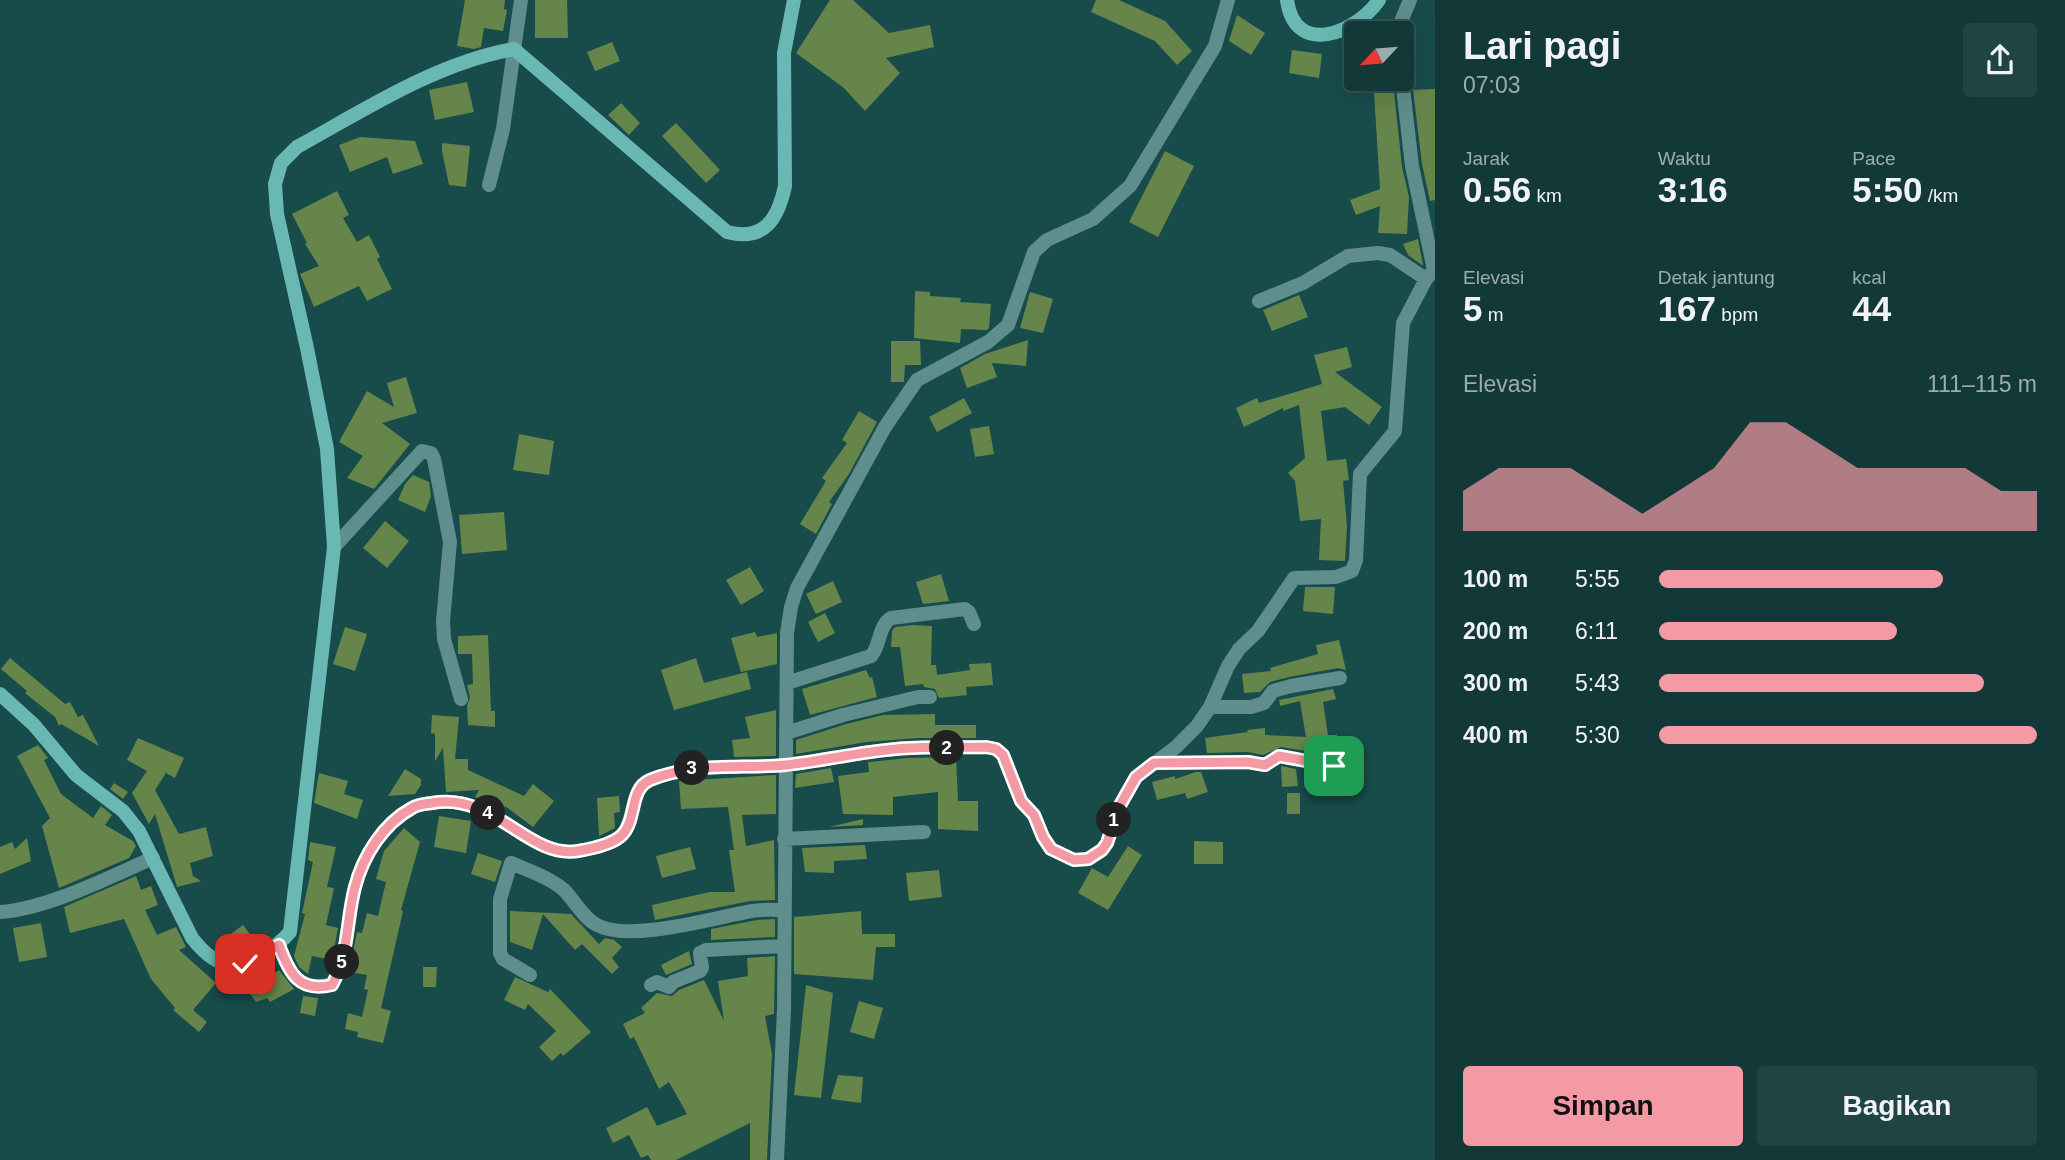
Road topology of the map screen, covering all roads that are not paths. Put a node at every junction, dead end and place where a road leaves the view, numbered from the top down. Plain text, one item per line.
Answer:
1 (521, 0) edge
2 (794, 0) edge
3 (1228, 0) edge
4 (1287, 0) edge
5 (1379, 0) edge
6 (1409, 0) edge
7 (1402, 21) edge
8 (514, 49) junction
9 (1403, 91) edge
10 (489, 185) dead end
11 (1426, 279) junction
12 (1259, 301) dead end
13 (334, 547) junction
14 (974, 624) dead end
15 (1340, 678) dead end
16 (787, 683) junction
17 (0, 694) edge
18 (930, 697) dead end
19 (461, 699) dead end
20 (1210, 707) junction
21 (786, 733) junction
22 (1154, 763) junction
23 (786, 765) junction
24 (1334, 766) dead end
25 (924, 832) dead end
26 (784, 839) junction
27 (153, 858) junction
28 (784, 910) junction
29 (0, 912) edge
30 (279, 945) junction
31 (784, 946) junction
32 (530, 975) dead end
33 (652, 985) dead end
34 (778, 1160) edge

1 - 8 street
2 - 8 street
3 - 16 street
4 - 5 street
6 - 7 street
8 - 10 street
8 - 13 street
9 - 11 street
11 - 12 street
11 - 20 street
13 - 19 street
13 - 30 street
14 - 16 street
15 - 20 street
16 - 21 street
17 - 27 street
18 - 21 street
20 - 22 street
21 - 23 street
22 - 23 street
22 - 24 street
23 - 26 street
23 - 30 street
25 - 26 street
26 - 28 street
27 - 29 street
27 - 30 street
28 - 31 street
28 - 32 street
31 - 33 street
31 - 34 street

